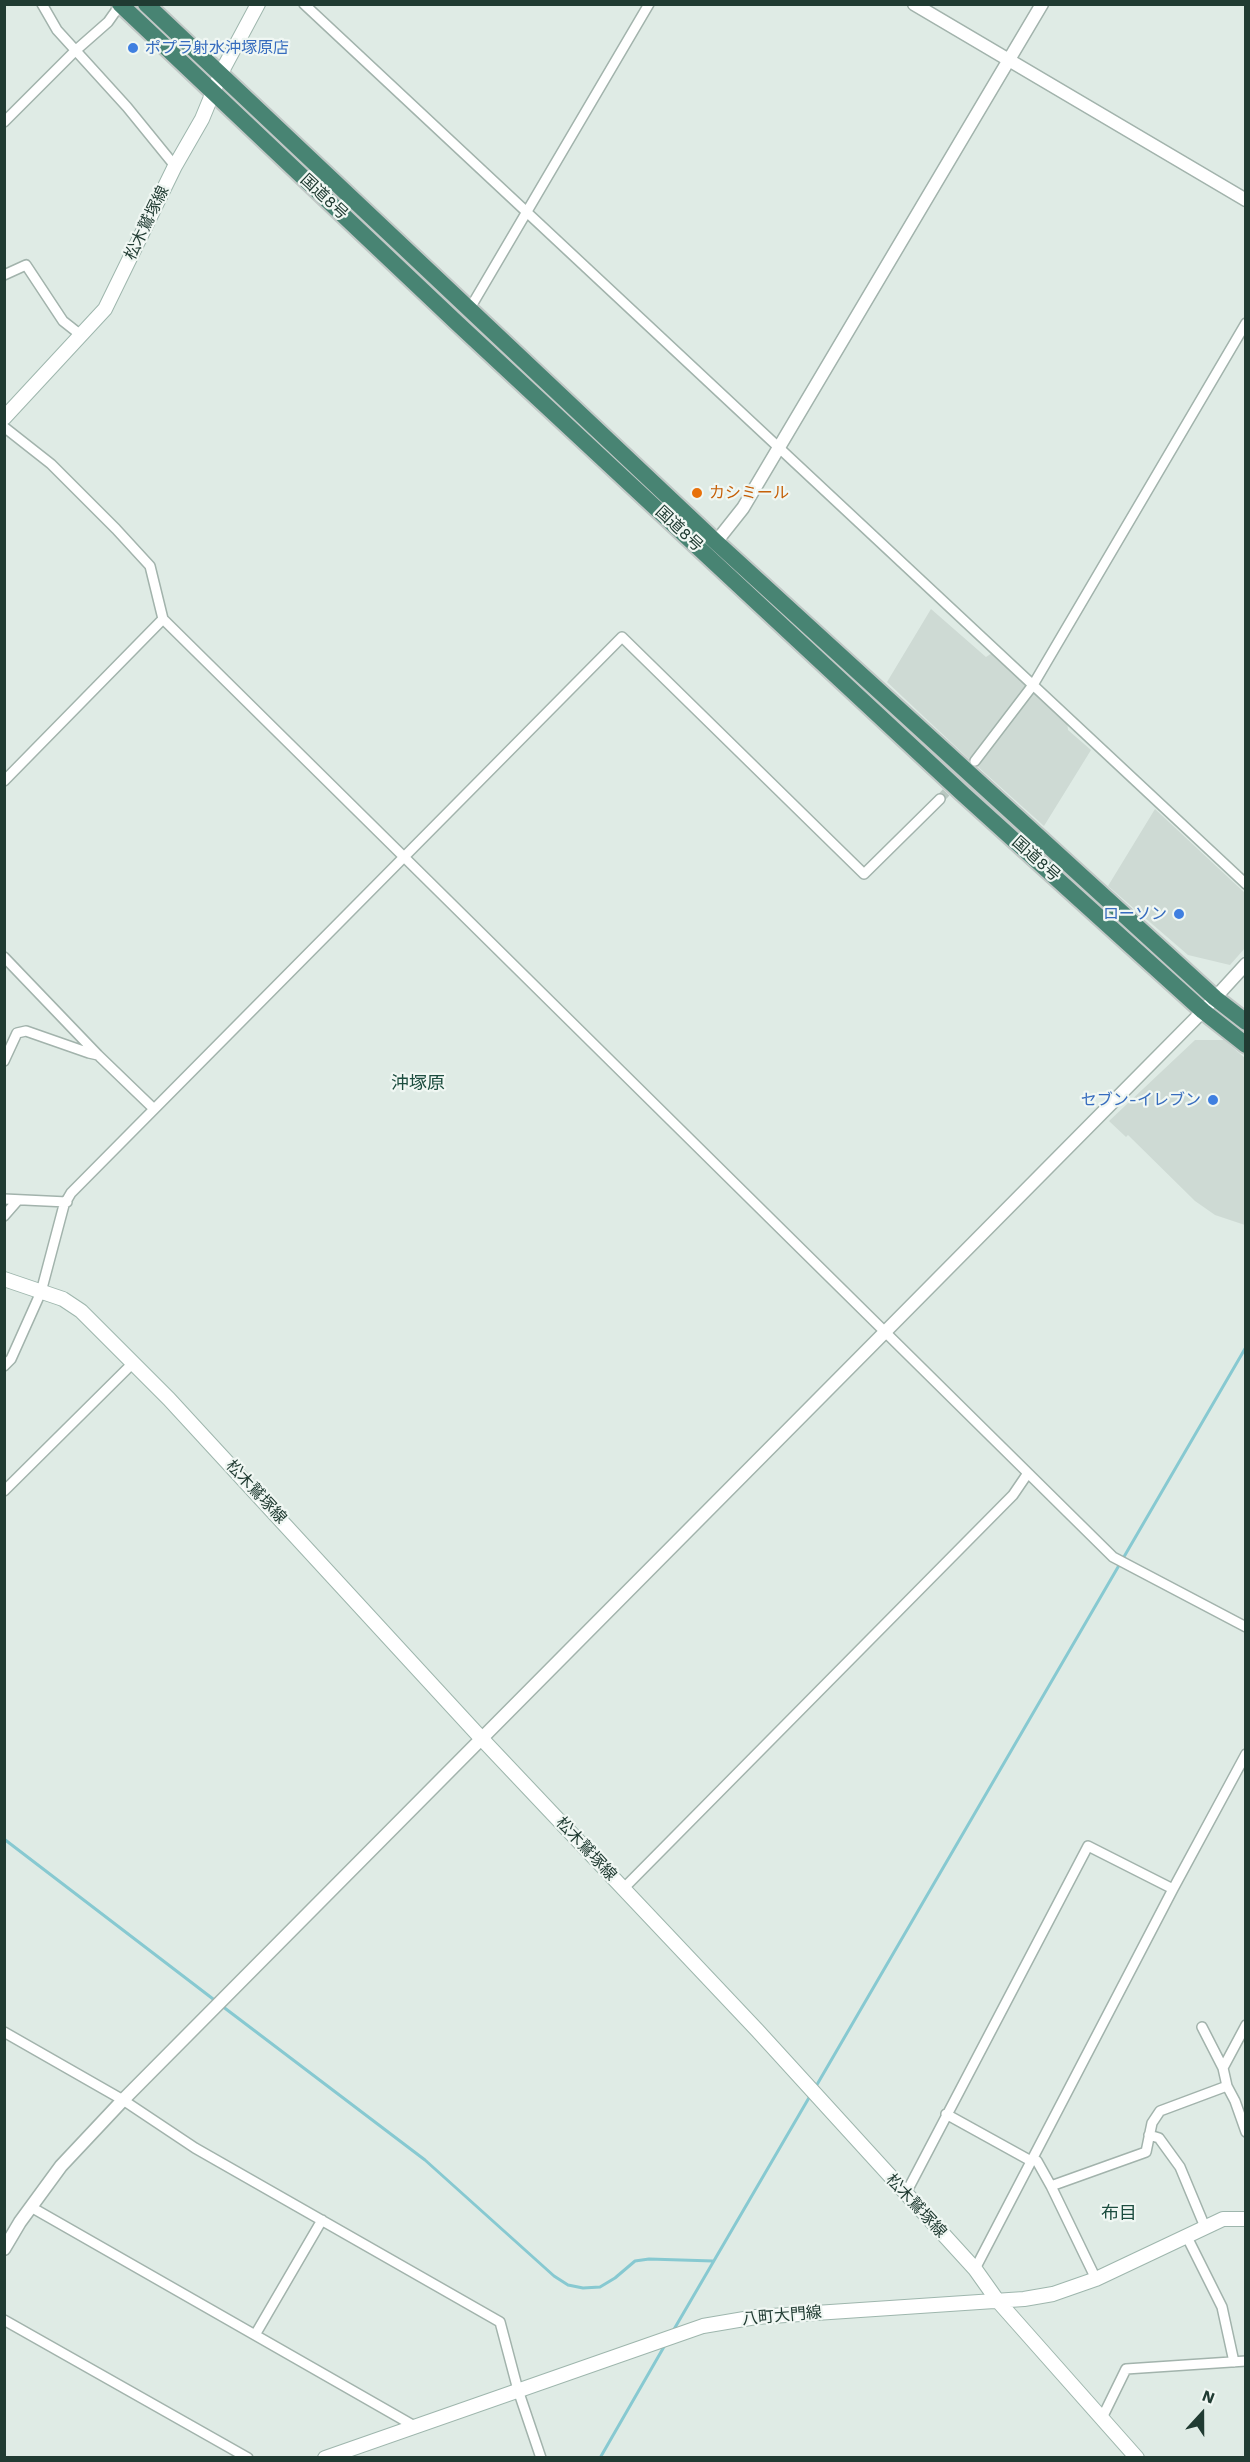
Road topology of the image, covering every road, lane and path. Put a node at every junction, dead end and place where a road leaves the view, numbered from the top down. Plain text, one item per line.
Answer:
1 (42, 4) edge
2 (146, 4) edge
3 (258, 4) edge
4 (304, 4) edge
5 (649, 4) edge
6 (914, 4) edge
7 (1042, 4) edge
8 (120, 5) edge
9 (75, 51) junction
10 (1008, 60) junction
11 (221, 74) junction
12 (214, 92) junction
13 (4, 122) edge
14 (175, 166) junction
15 (1245, 200) edge
16 (526, 211) junction
17 (4, 275) edge
18 (469, 310) junction
19 (1245, 324) edge
20 (82, 336) junction
21 (4, 418) edge
22 (4, 427) edge
23 (779, 448) junction
24 (716, 542) junction
25 (163, 619) junction
26 (1033, 685) junction
27 (975, 761) tunnel mouth
28 (4, 781) edge
29 (940, 800) tunnel mouth
30 (405, 856) junction
31 (1245, 884) edge
32 (4, 957) edge
33 (1245, 964) edge
34 (1215, 998) junction
35 (1203, 1011) junction
36 (1245, 1022) edge
37 (9, 1039) edge
38 (1245, 1045) edge
39 (98, 1054) junction
40 (4, 1061) edge
41 (154, 1109) junction
42 (4, 1199) edge
43 (18, 1200) junction
44 (67, 1202) junction
45 (4, 1216) edge
46 (4, 1279) edge
47 (40, 1292) junction
48 (885, 1332) junction
49 (133, 1363) junction
50 (4, 1366) edge
51 (1028, 1473) junction
52 (4, 1491) edge
53 (1245, 1627) edge
54 (482, 1738) junction
55 (1245, 1754) edge
56 (623, 1889) junction
57 (1173, 1889) junction
58 (1245, 2025) edge
59 (1202, 2026) dead end
60 (4, 2032) edge
61 (1223, 2068) junction
62 (1227, 2086) junction
63 (123, 2100) junction
64 (1235, 2101) junction
65 (1245, 2104) edge
66 (946, 2114) junction
67 (1245, 2132) edge
68 (1149, 2135) junction
69 (1032, 2160) junction
70 (1051, 2186) junction
71 (905, 2194) junction
72 (31, 2207) junction
73 (1245, 2219) edge
74 (322, 2220) junction
75 (1205, 2227) junction
76 (1186, 2236) junction
77 (4, 2249) edge
78 (975, 2269) junction
79 (1096, 2279) junction
80 (997, 2300) junction
81 (4, 2320) edge
82 (255, 2335) junction
83 (1245, 2361) edge
84 (1234, 2362) junction
85 (518, 2390) junction
86 (1102, 2418) junction
87 (416, 2427) junction
88 (248, 2457) edge
89 (325, 2457) edge
90 (541, 2457) edge
91 (1137, 2457) edge

1 - 9 street
2 - 11 highway, 国道8号
3 - 11 main road, 松木鷲塚線
4 - 16 street
5 - 16 street
6 - 10 street
7 - 10 street
8 - 9 street
8 - 12 highway, 国道8号
9 - 13 street
9 - 14 street
10 - 15 street
10 - 23 street
11 - 12 main road, 松木鷲塚線
11 - 18 highway, 国道8号
12 - 14 main road, 松木鷲塚線
12 - 35 highway, 国道8号
14 - 20 main road, 松木鷲塚線
16 - 18 street
16 - 23 street
17 - 20 street
18 - 24 highway, 国道8号
19 - 26 street
20 - 21 main road, 松木鷲塚線
22 - 25 street
23 - 24 street
23 - 26 street
24 - 34 highway, 国道8号
25 - 28 street
25 - 30 street
26 - 27 street
26 - 31 street
29 - 30 street
30 - 41 street
30 - 48 street
32 - 39 street
33 - 34 street
34 - 35 street
34 - 36 highway, 国道8号
35 - 38 highway, 国道8号
35 - 48 street
37 - 39 street
37 - 40 street
39 - 41 street
41 - 44 street
42 - 43 street
43 - 44 street
43 - 45 street
44 - 47 street
46 - 47 main road, 松木鷲塚線
47 - 49 main road, 松木鷲塚線
47 - 50 street
48 - 51 street
48 - 54 street
49 - 52 street
49 - 54 main road, 松木鷲塚線
51 - 53 street
51 - 56 street
54 - 56 main road, 松木鷲塚線
54 - 63 street
55 - 57 street
56 - 71 main road, 松木鷲塚線
57 - 66 street
57 - 69 street
58 - 61 street
59 - 61 street
60 - 63 street
61 - 62 street
62 - 64 street
62 - 68 street
63 - 72 street
63 - 74 street
64 - 65 street
64 - 67 street
66 - 69 street
66 - 71 street
68 - 70 street
68 - 75 street
69 - 70 street
69 - 78 street
70 - 79 street
71 - 78 main road, 松木鷲塚線
72 - 77 street
72 - 82 street
73 - 75 main road, 八町大門線
74 - 82 street
74 - 85 street
75 - 76 main road, 八町大門線
76 - 79 main road, 八町大門線
76 - 84 street
78 - 80 main road, 松木鷲塚線
79 - 80 main road, 八町大門線
80 - 85 main road, 八町大門線
80 - 86 main road, 松木鷲塚線
81 - 88 street
82 - 87 street
83 - 84 street
84 - 86 street
85 - 87 main road, 八町大門線
85 - 90 street
86 - 91 main road, 松木鷲塚線
87 - 89 main road, 八町大門線

